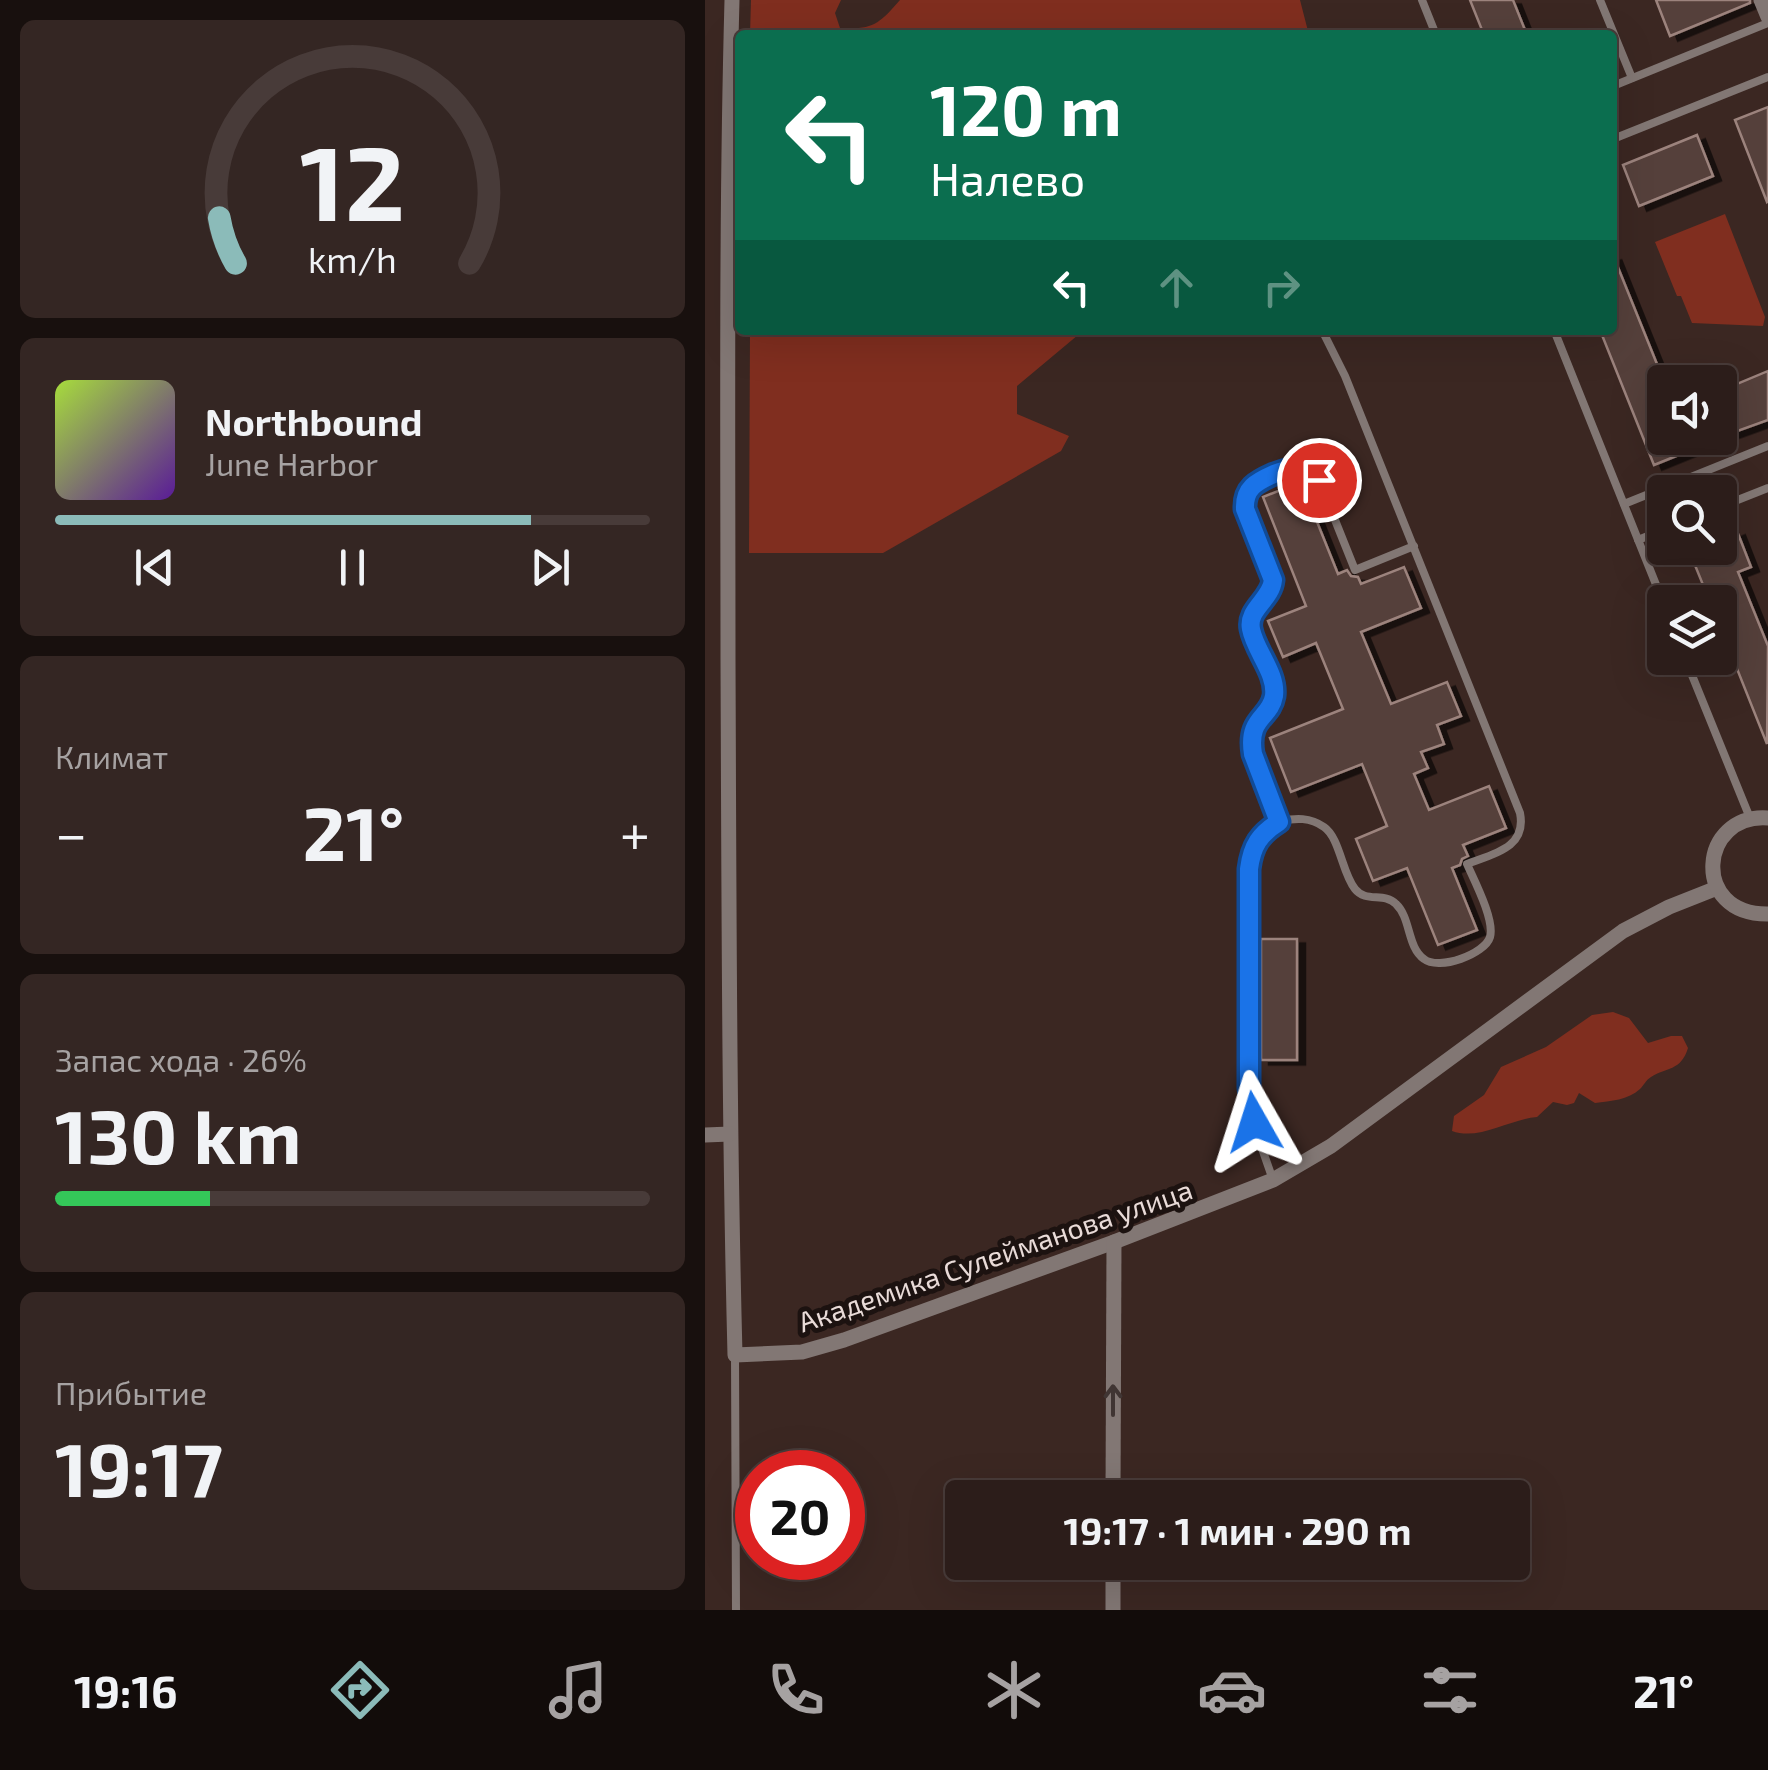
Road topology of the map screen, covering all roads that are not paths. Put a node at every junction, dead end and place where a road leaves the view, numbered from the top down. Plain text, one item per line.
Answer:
1 (732, 0) edge
2 (1422, 0) edge
3 (1601, 0) edge
4 (1761, 0) edge
5 (1768, 20) edge
6 (1434, 30) edge
7 (1613, 30) edge
8 (1617, 42) edge
9 (1768, 77) edge
10 (1631, 78) junction
11 (1617, 84) edge
12 (1617, 137) edge
13 (1324, 335) edge
14 (1556, 335) edge
15 (1768, 446) edge
16 (1768, 488) edge
17 (1737, 500) edge
18 (1624, 504) junction
19 (1647, 536) edge
20 (1638, 540) junction
21 (1414, 546) junction
22 (1656, 585) edge
23 (1692, 675) edge
24 (1750, 818) junction
25 (1768, 818) edge
26 (1279, 822) junction
27 (1717, 888) junction
28 (1768, 914) edge
29 (730, 1134) junction
30 (705, 1135) edge
31 (1273, 1180) junction
32 (1114, 1242) junction
33 (735, 1355) junction
34 (1113, 1480) edge
35 (1113, 1580) edge
36 (736, 1610) edge
37 (1113, 1610) edge

1 - 29 street
2 - 6 lane
3 - 7 lane
4 - 5 street
5 - 10 lane
8 - 10 lane
9 - 12 lane
10 - 11 lane
13 - 21 lane
14 - 18 lane
15 - 18 lane
16 - 17 lane
18 - 20 lane
19 - 20 lane
20 - 22 lane
21 - 26 lane
21 - 26 lane
23 - 24 lane
24 - 25 street
24 - 27 street
26 - 31 lane
27 - 28 street
27 - 31 street, Академика Сулейманова улица
29 - 30 street
29 - 33 street
31 - 32 street, Академика Сулейманова улица
32 - 33 street, Академика Сулейманова улица
34 -> 32 street
33 - 36 lane
35 - 37 street

